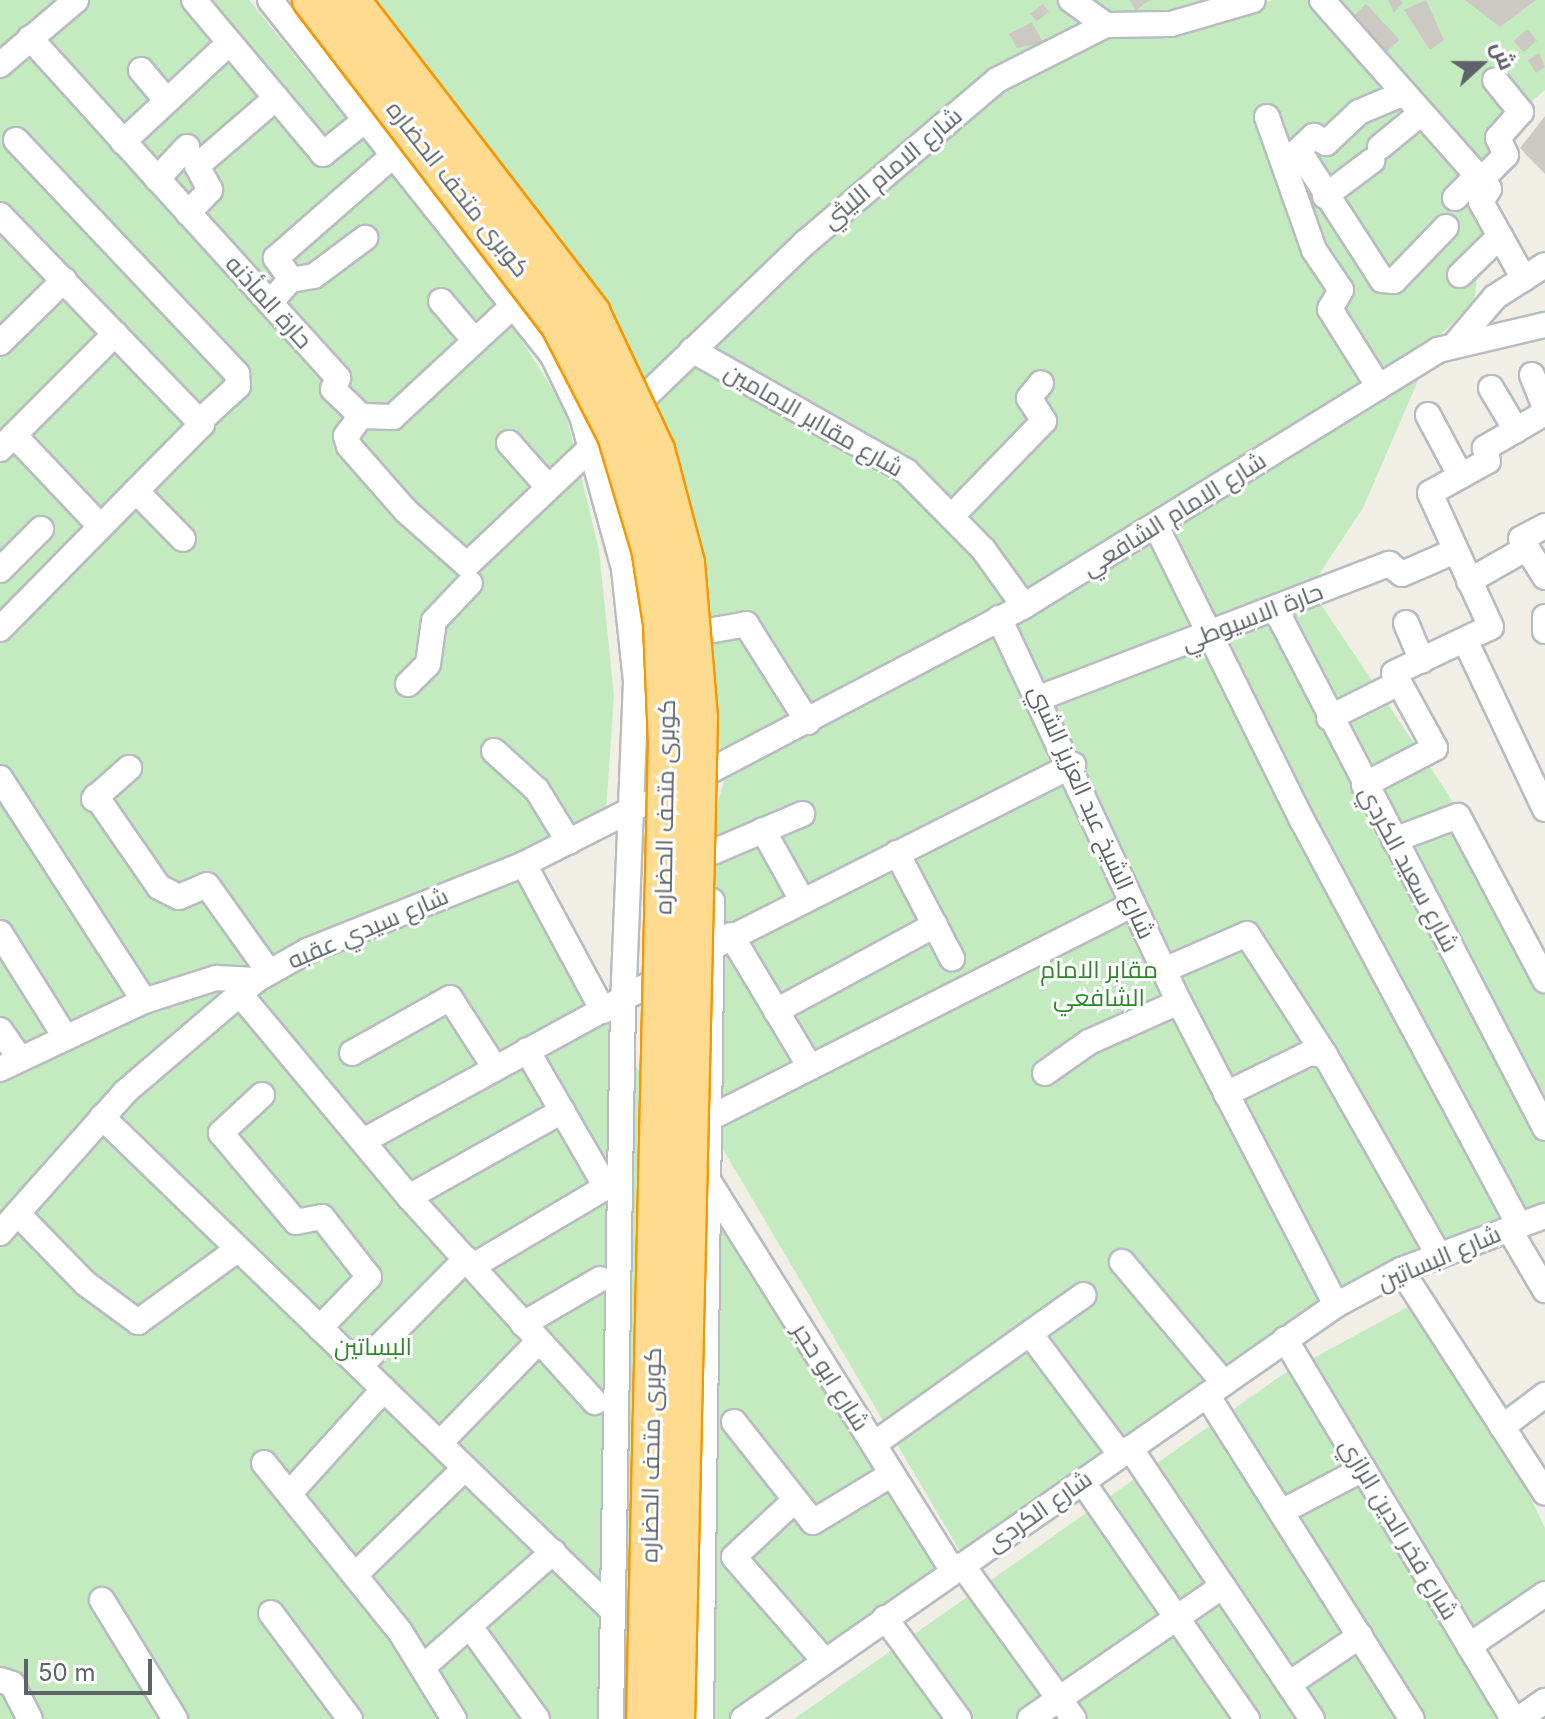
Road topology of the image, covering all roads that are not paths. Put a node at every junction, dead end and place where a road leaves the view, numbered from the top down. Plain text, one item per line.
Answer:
1 (76, 0) edge
2 (194, 0) edge
3 (270, 0) edge
4 (311, 0) edge
5 (351, 0) edge
6 (361, 0) edge
7 (1071, 0) edge
8 (1253, 0) edge
9 (1322, 0) edge
10 (1106, 25) junction
11 (30, 38) junction
12 (229, 43) junction
13 (0, 65) edge
14 (141, 70) dead end
15 (1495, 80) dead end
16 (1402, 94) junction
17 (276, 98) junction
18 (165, 99) junction
19 (1420, 114) junction
20 (1267, 117) dead end
21 (368, 118) junction
22 (16, 140) dead end
23 (123, 142) junction
24 (187, 147) dead end
25 (395, 154) junction
26 (1293, 156) junction
27 (1479, 178) junction
28 (157, 179) junction
29 (1325, 196) junction
30 (1455, 198) dead end
31 (188, 213) junction
32 (2, 222) edge
33 (1446, 227) dead end
34 (1500, 236) junction
35 (365, 238) dead end
36 (1545, 265) edge
37 (1460, 275) dead end
38 (1524, 279) junction
39 (64, 280) junction
40 (291, 280) junction
41 (441, 301) dead end
42 (517, 302) junction
43 (270, 303) junction
44 (1545, 325) edge
45 (115, 334) junction
46 (475, 341) junction
47 (1457, 342) junction
48 (0, 343) edge
49 (692, 350) junction
50 (1532, 375) dead end
51 (1041, 383) dead end
52 (1379, 387) junction
53 (1491, 388) dead end
54 (643, 398) junction
55 (1544, 405) edge
56 (1428, 415) dead end
57 (361, 416) junction
58 (201, 420) junction
59 (1516, 430) junction
60 (7, 442) edge
61 (509, 443) dead end
62 (591, 448) junction
63 (1460, 475) junction
64 (548, 487) junction
65 (136, 491) junction
66 (952, 516) junction
67 (100, 526) junction
68 (1156, 526) junction
69 (1545, 526) edge
70 (41, 529) dead end
71 (183, 539) dead end
72 (1527, 548) junction
73 (1455, 551) junction
74 (0, 570) edge
75 (1545, 577) edge
76 (472, 581) junction
77 (1469, 581) junction
78 (1024, 606) junction
79 (1275, 608) junction
80 (1545, 617) edge
81 (999, 618) junction
82 (1406, 623) dead end
83 (0, 629) edge
84 (708, 631) junction
85 (1545, 631) edge
86 (1213, 633) junction
87 (1465, 640) junction
88 (1422, 661) junction
89 (1399, 683) junction
90 (408, 684) dead end
91 (1042, 697) junction
92 (1329, 718) junction
93 (808, 722) junction
94 (494, 751) dead end
95 (1073, 765) junction
96 (129, 768) dead end
97 (714, 770) junction
98 (0, 778) edge
99 (1364, 785) junction
100 (1545, 809) edge
101 (632, 810) junction
102 (802, 814) dead end
103 (763, 830) junction
104 (1394, 840) junction
105 (569, 842) junction
106 (713, 852) junction
107 (897, 853) junction
108 (524, 864) junction
109 (802, 900) junction
110 (1133, 904) junction
111 (935, 925) junction
112 (0, 933) edge
113 (721, 941) junction
114 (952, 958) dead end
115 (1164, 970) junction
116 (1545, 980) edge
117 (255, 982) junction
118 (144, 1001) junction
119 (1179, 1002) junction
120 (613, 1007) junction
121 (776, 1011) junction
122 (0, 1030) edge
123 (64, 1035) junction
124 (527, 1050) junction
125 (352, 1053) dead end
126 (1325, 1055) junction
127 (10, 1063) edge
128 (810, 1067) junction
129 (495, 1068) junction
130 (1045, 1073) dead end
131 (1226, 1094) junction
132 (262, 1095) dead end
133 (562, 1111) junction
134 (1542, 1113) edge
135 (102, 1117) junction
136 (710, 1118) junction
137 (363, 1141) junction
138 (709, 1182) junction
139 (409, 1197) junction
140 (18, 1214) junction
141 (1545, 1216) edge
142 (1514, 1227) junction
143 (0, 1233) edge
144 (238, 1249) junction
145 (1439, 1256) junction
146 (469, 1262) junction
147 (1122, 1262) dead end
148 (1401, 1270) junction
149 (600, 1279) dead end
150 (1545, 1290) edge
151 (1084, 1295) dead end
152 (1336, 1305) junction
153 (320, 1328) junction
154 (531, 1333) junction
155 (1031, 1335) junction
156 (1285, 1339) junction
157 (360, 1366) junction
158 (384, 1389) junction
159 (1216, 1389) junction
160 (1545, 1395) edge
161 (595, 1402) dead end
162 (706, 1403) junction
163 (734, 1422) dead end
164 (618, 1425) junction
165 (1502, 1427) junction
166 (440, 1443) junction
167 (874, 1444) junction
168 (1125, 1451) junction
169 (264, 1463) dead end
170 (465, 1468) junction
171 (1363, 1469) junction
172 (892, 1474) junction
173 (1082, 1481) junction
174 (290, 1493) junction
175 (1545, 1493) edge
176 (794, 1501) junction
177 (1281, 1512) junction
178 (553, 1552) junction
179 (958, 1568) junction
180 (356, 1574) junction
181 (1223, 1586) junction
182 (1545, 1594) edge
183 (102, 1600) dead end
184 (612, 1610) junction
185 (271, 1613) dead end
186 (885, 1618) junction
187 (1177, 1618) junction
188 (471, 1628) junction
189 (1360, 1636) junction
190 (1469, 1646) junction
191 (824, 1660) junction
192 (423, 1667) junction
193 (0, 1680) edge
194 (1289, 1684) junction
195 (1060, 1699) junction
196 (1545, 1701) edge
197 (1406, 1717) edge
198 (30, 1719) edge
199 (175, 1719) edge
200 (350, 1719) edge
201 (454, 1719) edge
202 (537, 1719) edge
203 (611, 1719) edge
204 (645, 1719) edge
205 (676, 1719) edge
206 (701, 1719) edge
207 (743, 1719) edge
208 (959, 1719) edge
209 (1030, 1719) edge
210 (1074, 1719) edge
211 (1247, 1719) edge
212 (1312, 1719) edge
213 (1516, 1719) edge

1 - 11 street
2 - 12 street
3 - 21 street
4 - 204 highway, كوبرى متحف الحضاره, bridge
5 - 205 highway, كوبرى متحف الحضاره, bridge
6 - 54 street
7 - 10 street
8 - 10 street, شارع الامام الليثي
9 - 16 street
10 - 49 street, شارع الامام الليثي
11 - 13 street
11 - 23 street, حارة المأذنه
12 - 17 street
12 - 18 street
14 - 18 street
15 - 27 street
16 - 19 street
16 - 26 street
17 - 21 street
17 - 31 street
18 - 23 street
19 - 27 street
19 - 29 street
20 - 26 street
21 - 25 street
22 - 58 street
23 - 28 street, حارة المأذنه
24 - 28 street
25 - 40 street
25 - 42 street
26 - 29 street
26 - 52 street
27 - 30 street
27 - 34 street
28 - 31 street, حارة المأذنه
29 - 33 street
31 - 43 street, حارة المأذنه
32 - 39 street
34 - 37 street
34 - 38 street
35 - 40 street
36 - 38 street
38 - 47 street
39 - 45 street
39 - 48 street
40 - 43 street
41 - 46 street
42 - 46 street
42 - 62 street
43 - 57 street, حارة المأذنه
44 - 47 street, شارع الامام الشافعي
45 - 58 street
45 - 60 street
46 - 57 street
47 - 52 street, شارع الامام الشافعي
49 - 54 street, شارع الامام الليثي
49 - 66 street, شارع مقاابر الامامين
50 - 55 street
51 - 66 street
52 - 68 street, شارع الامام الشافعي
53 - 59 street
54 - 62 street, شارع الامام الليثي
54 - 84 street
55 - 59 street
56 - 63 street
57 - 76 street
58 - 65 street
59 - 63 street
60 - 67 street
61 - 64 street
62 - 64 street, شارع الامام الليثي
62 - 101 street
63 - 73 street
64 - 76 street, شارع الامام الليثي
65 - 67 street
65 - 71 street
66 - 78 street, شارع مقاابر الامامين
67 - 83 street
68 - 78 street, شارع الامام الشافعي
68 - 86 street
69 - 72 street
70 - 74 street
72 - 75 street
72 - 77 street
73 - 77 street
73 - 79 street, حارة الاسيوطي
76 - 90 street, شارع الامام الليثي
77 - 87 street
78 - 81 street, شارع الامام الشافعي
79 - 86 street, حارة الاسيوطي
79 - 92 street, شارع سعيد الكردي
80 - 85 street
81 - 91 street, شارع الشيخ عبد العزيز الشبي
81 - 93 street, شارع الامام الشافعي
82 - 88 street
84 - 93 street
84 - 97 street
86 - 91 street, حارة الاسيوطي
86 - 142 street
87 - 88 street
87 - 100 street
88 - 89 street
89 - 92 street
89 - 99 street
91 - 95 street, شارع الشيخ عبد العزيز الشبي
92 - 99 street, شارع سعيد الكردي
93 - 97 street, شارع سيدي عقبه
94 - 105 street
95 - 107 street
95 - 110 street, شارع الشيخ عبد العزيز الشبي
96 - 117 street
97 - 101 street, شارع سيدي عقبه
97 - 106 street
98 - 118 street
99 - 104 street, شارع سعيد الكردي
101 - 105 street, شارع سيدي عقبه
101 - 120 street
102 - 103 street
103 - 106 street
103 - 109 street
104 - 116 street
104 - 134 street, شارع سعيد الكردي
105 - 108 street, شارع سيدي عقبه
106 - 113 street
107 - 109 street
107 - 111 street
108 - 117 street, شارع سيدي عقبه
108 - 120 street
109 - 113 street
110 - 115 street, شارع الشيخ عبد العزيز الشبي
110 - 128 street
111 - 114 street
111 - 121 street
112 - 123 street
113 - 120 street
113 - 121 street
113 - 136 street
115 - 119 street, شارع الشيخ عبد العزيز الشبي
115 - 126 street
117 - 118 street
117 - 135 street, شارع سيدي عقبه
117 - 137 street
118 - 123 street
119 - 130 street
119 - 131 street, شارع الشيخ عبد العزيز الشبي
120 - 124 street
120 - 164 street
121 - 128 street
122 - 127 street
123 - 127 street
124 - 129 street
124 - 133 street
125 - 129 street
126 - 131 street
126 - 145 street
128 - 136 street
129 - 137 street
131 - 152 street, شارع الشيخ عبد العزيز الشبي
132 - 153 street
133 - 139 street
133 - 146 street
135 - 140 street, شارع سيدي عقبه
135 - 144 street
136 - 138 street
137 - 139 street
138 - 162 street
138 - 167 street, شارع ابو حجر
139 - 146 street
140 - 143 street, شارع سيدي عقبه
140 - 144 street
141 - 142 street, شارع البساتين
142 - 145 street, شارع البساتين
142 - 150 street
144 - 153 street
145 - 148 street, شارع البساتين
146 - 154 street
146 - 157 street
147 - 159 street
148 - 152 street, شارع البساتين
148 - 165 street
149 - 154 street
151 - 155 street
152 - 156 street, شارع الكردى
153 - 157 street
154 - 161 street
154 - 166 street
155 - 167 street
155 - 168 street
156 - 159 street, شارع الكردى
156 - 171 street, شارع فخر الدين الرازي
157 - 158 street
158 - 166 street
158 - 174 street
159 - 168 street, شارع الكردى
159 - 177 street
160 - 165 street
162 - 164 street
162 - 206 street
163 - 176 street
164 - 184 street
165 - 175 street
166 - 170 street
167 - 172 street, شارع ابو حجر
168 - 173 street, شارع الكردى
168 - 181 street
169 - 174 street
170 - 178 street
170 - 180 street
171 - 177 street
171 - 190 street, شارع فخر الدين الرازي
172 - 176 street
172 - 179 street, شارع ابو حجر
173 - 179 street, شارع الكردى
173 - 187 street
174 - 180 street
176 - 191 street
177 - 189 street
178 - 184 street
178 - 188 street
179 - 186 street, شارع الكردى
179 - 195 street, شارع ابو حجر
180 - 192 street
181 - 187 street
181 - 194 street
182 - 190 street
183 - 199 street
184 - 203 street
185 - 200 street
186 - 191 street, شارع الكردى
186 - 208 street
187 - 195 street
187 - 211 street
188 - 192 street
188 - 202 street
189 - 194 street
189 - 197 street
190 - 213 street, شارع فخر الدين الرازي
191 - 207 street, شارع الكردى
192 - 201 street
193 - 198 street
194 - 212 street
195 - 209 street
195 - 210 street, شارع ابو حجر
196 - 213 street

